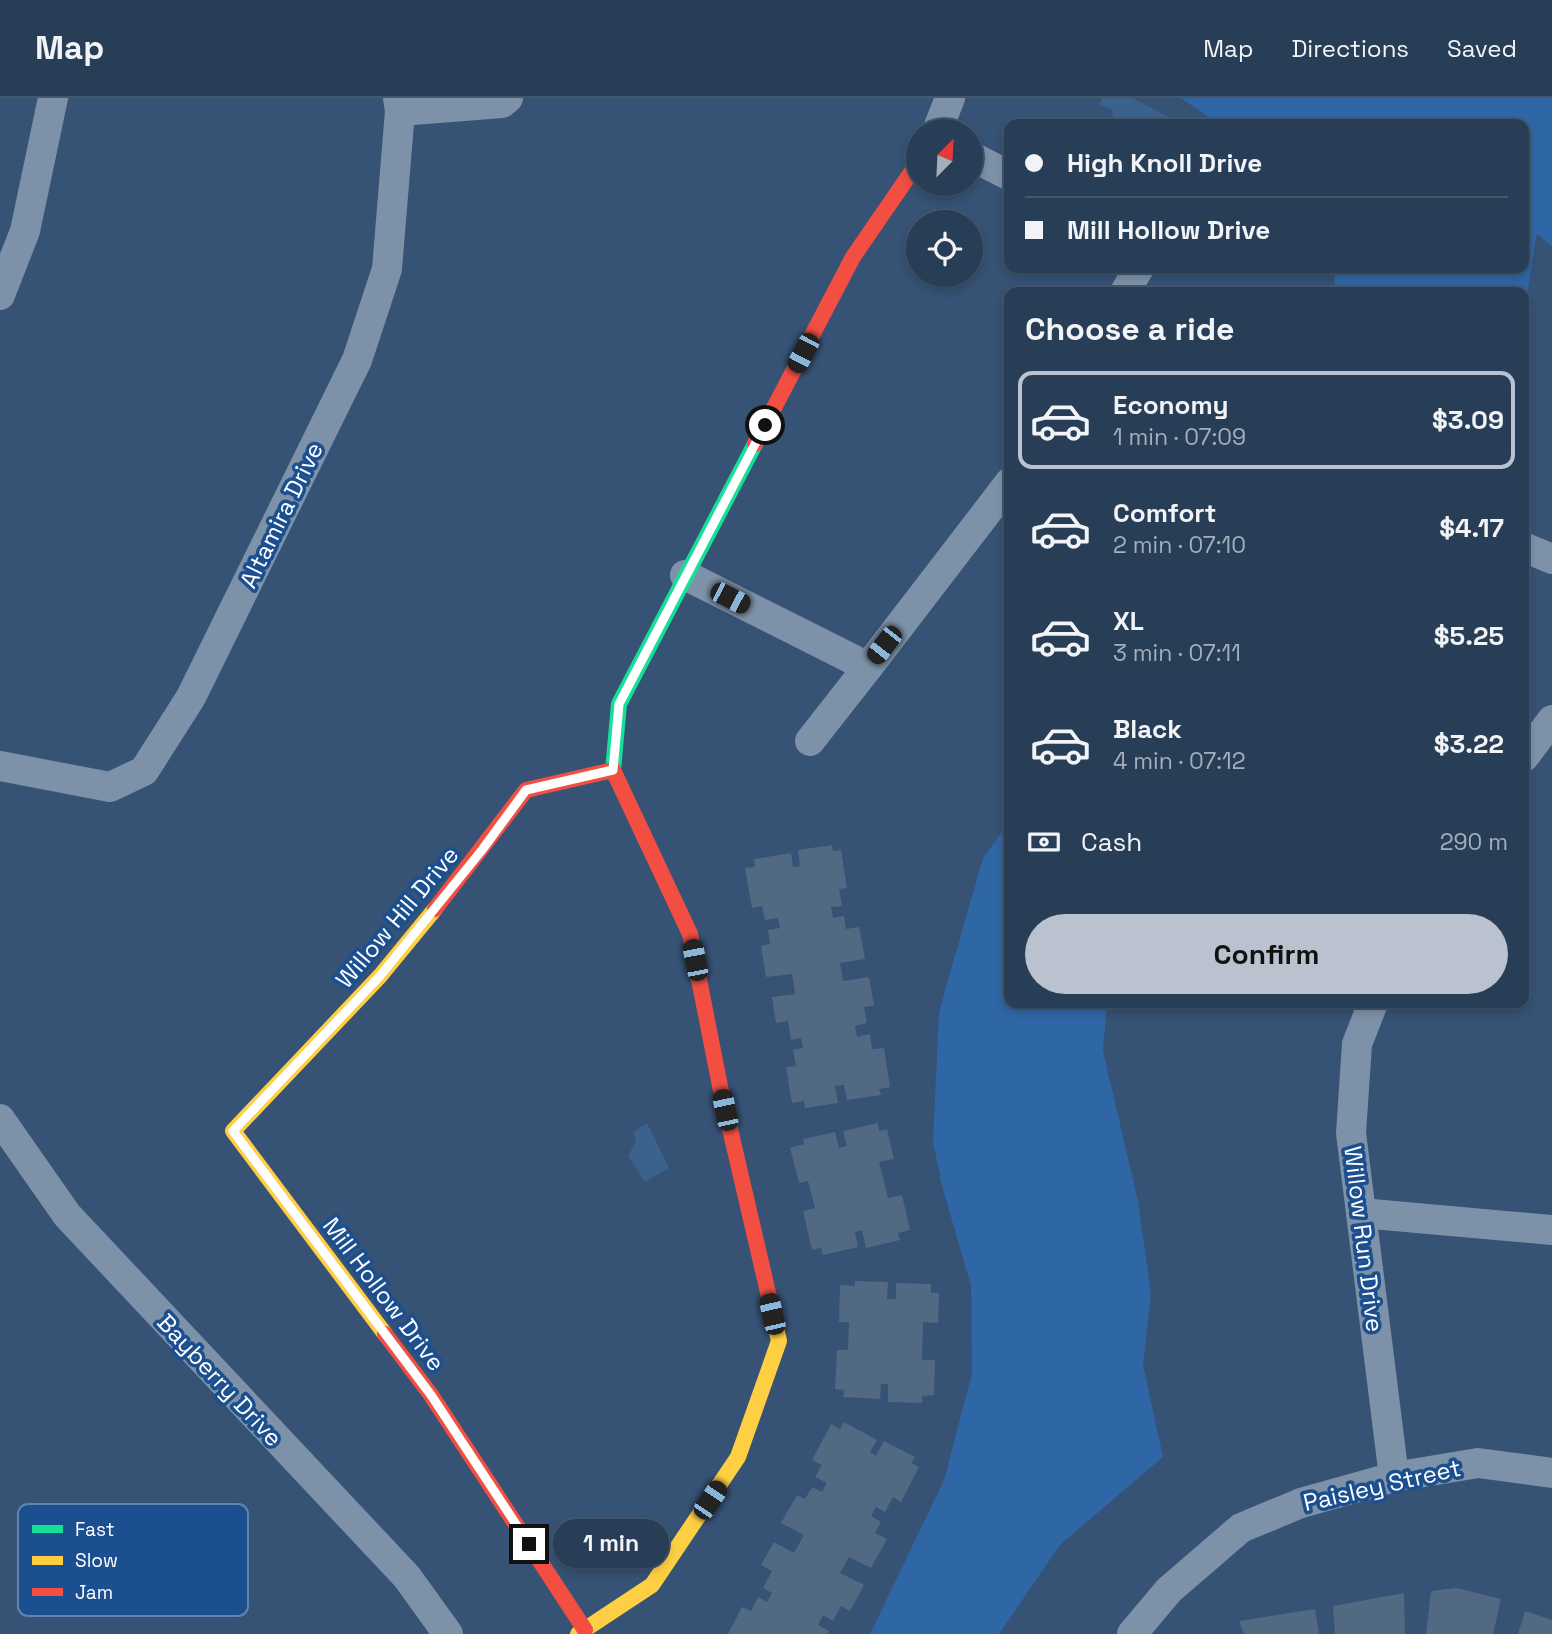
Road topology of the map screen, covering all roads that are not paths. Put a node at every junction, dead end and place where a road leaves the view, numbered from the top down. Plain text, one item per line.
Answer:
1 (53, 98) edge
2 (509, 98) edge
3 (950, 98) edge
4 (399, 104) edge
5 (942, 119) edge
6 (984, 163) edge
7 (1004, 173) edge
8 (906, 180) edge
9 (0, 295) edge
10 (1004, 490) edge
11 (685, 575) junction
12 (868, 667) junction
13 (1552, 720) edge
14 (810, 741) dead end
15 (1529, 750) edge
16 (0, 766) edge
17 (613, 770) junction
18 (1371, 1008) edge
19 (0, 1119) edge
20 (233, 1131) joint
21 (1360, 1213) junction
22 (1552, 1230) edge
23 (1552, 1473) edge
24 (1394, 1477) junction
25 (1140, 1631) edge
26 (582, 1632) edge
27 (448, 1634) edge

1 - 9 street
2 - 4 street
3 - 5 street
4 - 16 street, Altamira Drive
6 - 7 street
8 - 11 street
10 - 12 street
11 - 12 street
11 - 17 street
12 - 14 street
13 - 15 street
17 - 20 street, Willow Hill Drive
17 - 26 street
18 - 21 street, Willow Run Drive
19 - 27 street, Bayberry Drive
20 - 26 street, Mill Hollow Drive
21 - 22 street
21 - 24 street, Willow Run Drive
23 - 24 street, Paisley Street
24 - 25 street, Paisley Street

